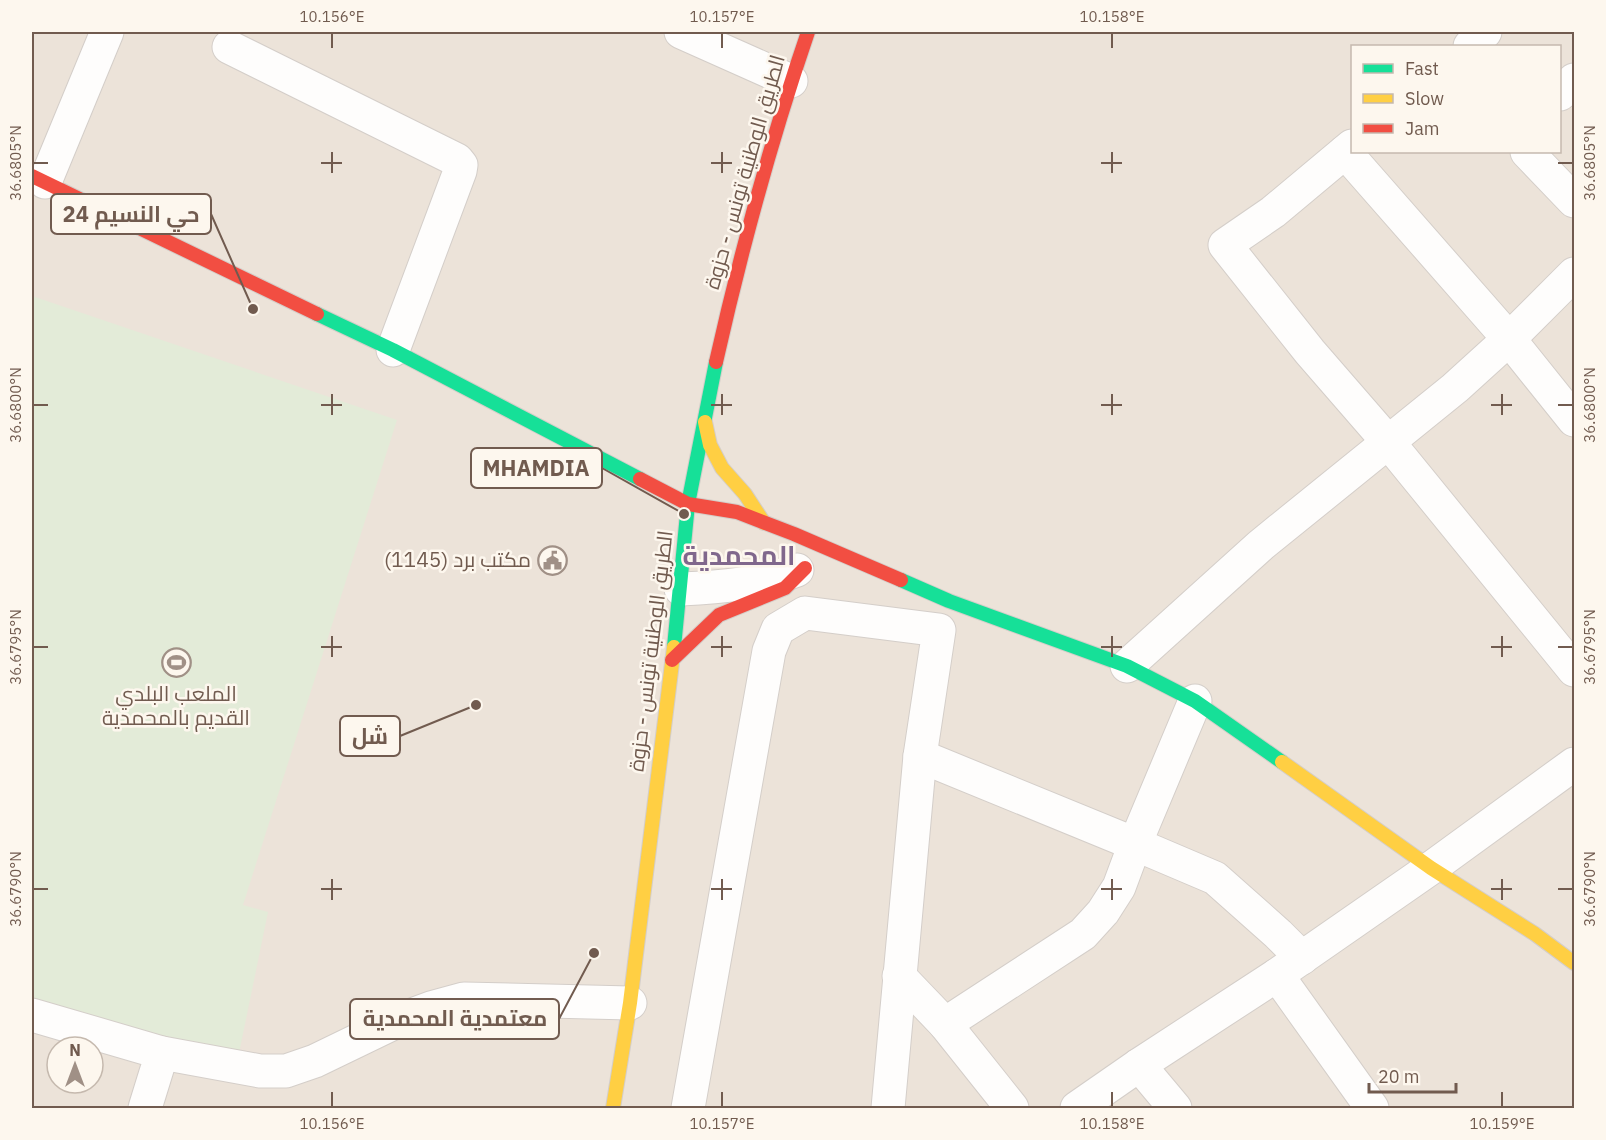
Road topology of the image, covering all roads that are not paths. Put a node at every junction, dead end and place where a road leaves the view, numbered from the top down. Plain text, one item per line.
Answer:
1 (106, 32) edge
2 (681, 32) edge
3 (808, 32) edge
4 (1485, 32) edge
5 (1471, 45) edge
6 (229, 47) dead end
7 (1575, 80) edge
8 (791, 81) junction
9 (1561, 93) edge
10 (1349, 149) edge
11 (1352, 153) edge
12 (1528, 153) edge
13 (38, 179) edge
14 (1575, 201) edge
15 (1575, 274) edge
16 (1509, 339) junction
17 (393, 350) junction
18 (1575, 420) edge
19 (705, 421) junction
20 (1389, 443) junction
21 (688, 504) junction
22 (764, 522) junction
23 (833, 553) junction
24 (805, 568) junction
25 (681, 589) junction
26 (944, 616) junction
27 (672, 660) junction
28 (1127, 666) junction
29 (1575, 670) edge
30 (1195, 701) junction
31 (920, 756) junction
32 (1575, 764) edge
33 (1135, 844) junction
34 (1431, 868) junction
35 (1575, 963) edge
36 (1289, 966) junction
37 (899, 976) junction
38 (630, 1003) junction
39 (32, 1016) edge
40 (945, 1024) junction
41 (162, 1053) junction
42 (1139, 1065) junction
43 (145, 1108) edge
44 (613, 1108) edge
45 (688, 1108) edge
46 (888, 1108) edge
47 (1012, 1108) edge
48 (1077, 1108) edge
49 (1175, 1108) edge
50 (1372, 1108) edge

1 - 13 street
2 - 8 street
3 - 8 street, الطريق الوطنية تونس - حزوة
4 - 5 street
6 - 17 street
7 - 9 street
8 - 19 street, الطريق الوطنية تونس - حزوة
10 - 20 street
11 - 16 street
12 - 14 street
13 - 17 street
15 - 16 street
16 - 18 street
16 - 20 street
17 - 21 street
19 - 21 street, الطريق الوطنية تونس - حزوة
19 - 22 street
20 - 28 street
20 - 29 street
21 - 22 street
21 - 25 street, الطريق الوطنية تونس - حزوة
22 - 23 street
23 - 24 street
23 - 26 street
24 - 25 street
24 - 27 street
25 - 27 street, الطريق الوطنية تونس - حزوة
26 - 28 street
26 - 31 street
26 - 45 street
27 - 38 street, الطريق الوطنية تونس - حزوة
28 - 30 street
30 - 33 street
30 - 34 street
31 - 33 street
31 - 37 street
32 - 34 street
33 - 36 street
33 - 40 street
34 - 35 street
34 - 36 street
36 - 42 street
36 - 50 street
37 - 40 street
37 - 46 street
38 - 41 street
38 - 44 street, الطريق الوطنية تونس - حزوة
39 - 41 street
40 - 47 street
41 - 43 street
42 - 48 street
42 - 49 street

